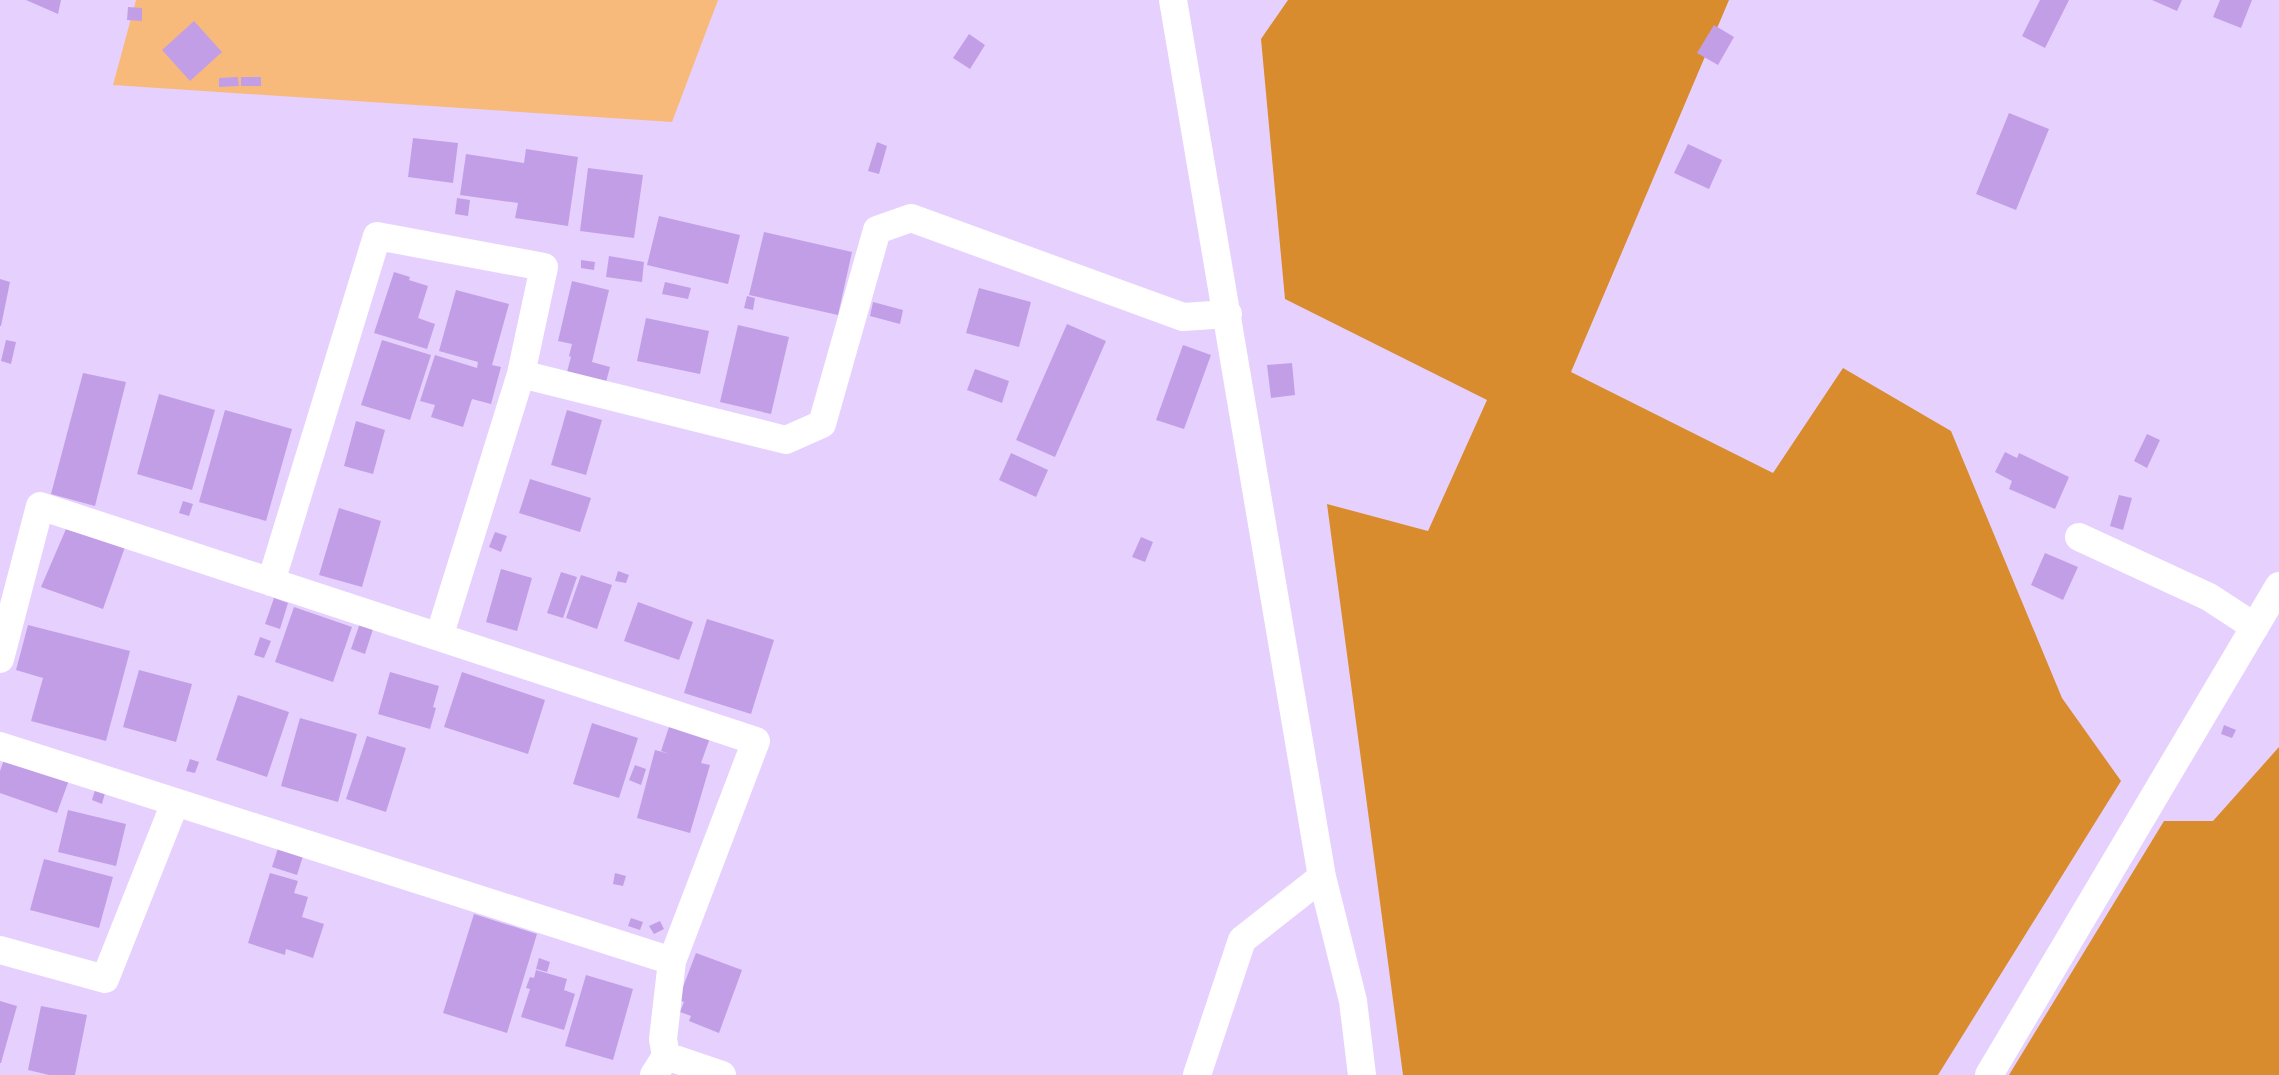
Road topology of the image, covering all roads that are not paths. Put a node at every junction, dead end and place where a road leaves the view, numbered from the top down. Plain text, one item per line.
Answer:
1 (1173, 0) edge
2 (1228, 314) junction
3 (521, 374) junction
4 (2079, 537) dead end
5 (271, 582) junction
6 (2279, 586) edge
7 (2255, 627) junction
8 (439, 637) junction
9 (0, 658) edge
10 (0, 746) edge
11 (175, 803) junction
12 (1322, 877) junction
13 (0, 950) edge
14 (672, 961) junction
15 (660, 1066) edge
16 (722, 1075) edge
17 (1197, 1075) edge
18 (1362, 1075) edge
19 (1989, 1075) edge

1 - 2 street
2 - 3 street
2 - 12 street
3 - 5 street
3 - 8 street
4 - 7 street
5 - 8 street
5 - 9 street
6 - 7 street
7 - 19 street
8 - 14 street
10 - 11 street
11 - 13 street
11 - 14 street
12 - 17 street
12 - 18 street
14 - 15 street
15 - 16 street

